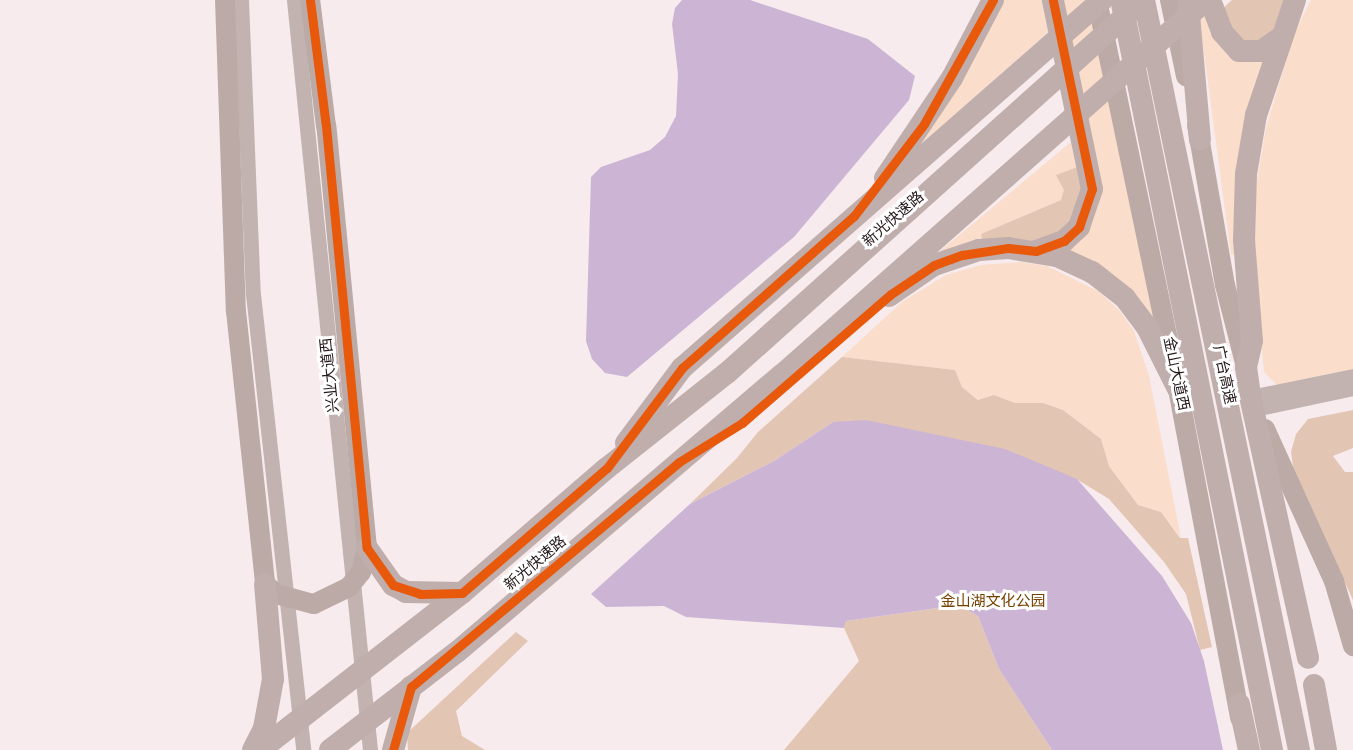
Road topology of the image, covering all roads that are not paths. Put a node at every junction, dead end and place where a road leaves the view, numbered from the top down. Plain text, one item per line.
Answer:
1 (225, 0) edge
2 (241, 0) edge
3 (294, 0) edge
4 (310, 0) edge
5 (993, 0) edge
6 (1053, 0) edge
7 (1097, 0) edge
8 (1102, 0) edge
9 (1121, 0) edge
10 (1143, 0) edge
11 (1170, 0) edge
12 (1187, 0) edge
13 (1208, 0) edge
14 (1295, 0) edge
15 (1279, 39) junction
16 (1200, 139) junction
17 (854, 216) junction
18 (1036, 251) junction
19 (1246, 368) junction
20 (1353, 376) edge
21 (1353, 388) edge
22 (1178, 389) junction
23 (1257, 402) junction
24 (679, 462) junction
25 (607, 468) junction
26 (367, 548) junction
27 (265, 584) junction
28 (462, 593) junction
29 (1353, 646) edge
30 (1308, 658) dead end
31 (1314, 685) dead end
32 (411, 687) junction
33 (1239, 704) junction
34 (253, 750) edge
35 (260, 750) edge
36 (303, 750) edge
37 (330, 750) edge
38 (370, 750) edge
39 (393, 750) edge
40 (1244, 750) edge
41 (1249, 750) edge
42 (1272, 750) edge
43 (1299, 750) edge
44 (1326, 750) edge

1 - 27 main road
2 - 36 street
3 - 38 street, 兴业大道西
4 - 26 main road
5 - 17 highway
6 - 18 highway
7 - 22 main road, 金山大道西
8 - 17 highway
9 - 42 highway, 广台高速
10 - 25 highway, 新光快速路
10 - 43 highway, 广台高速
11 - 16 main road
12 - 16 highway
13 - 15 highway
13 - 24 highway, 新光快速路
14 - 15 highway
15 - 19 highway
16 - 19 main road
17 - 25 highway
18 - 22 highway
18 - 24 highway
19 - 23 main road
19 - 30 highway
20 - 23 street
21 - 23 street
22 - 33 main road, 金山大道西
23 - 29 main road
24 - 32 highway, 新光快速路
25 - 28 highway, 新光快速路
26 - 27 main road
26 - 28 highway
27 - 34 highway
28 - 35 highway, 新光快速路
31 - 44 highway
32 - 37 highway, 新光快速路
32 - 39 highway
33 - 40 main road, 金山大道西
33 - 41 highway

